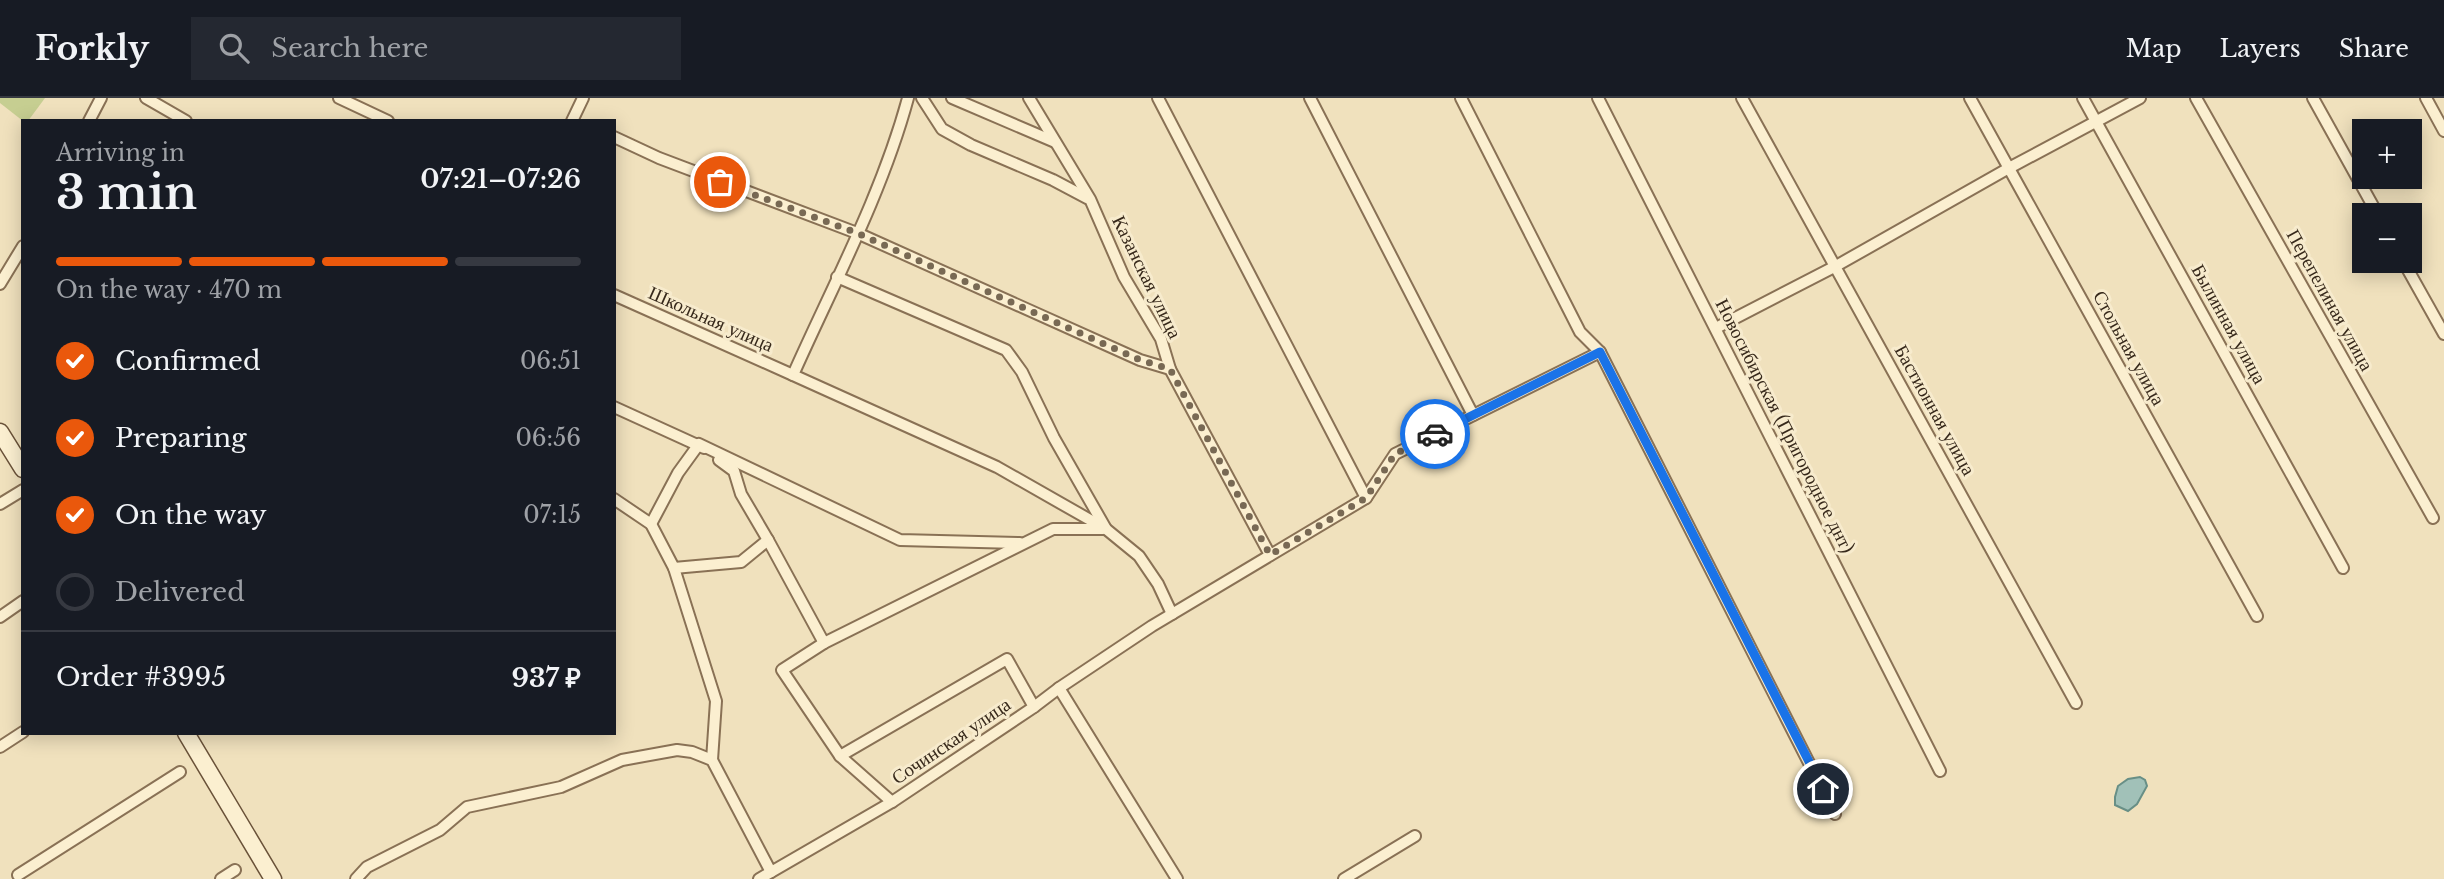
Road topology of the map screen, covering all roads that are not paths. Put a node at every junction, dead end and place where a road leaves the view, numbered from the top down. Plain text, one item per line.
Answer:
1 (101, 98) edge
2 (146, 98) edge
3 (339, 98) edge
4 (583, 98) edge
5 (908, 98) edge
6 (922, 98) edge
7 (951, 98) edge
8 (1029, 98) edge
9 (1158, 98) edge
10 (1310, 98) edge
11 (1461, 98) edge
12 (1598, 98) edge
13 (1742, 98) edge
14 (1970, 98) edge
15 (2083, 98) edge
16 (2140, 98) edge
17 (2196, 98) edge
18 (2313, 98) edge
19 (2426, 98) edge
20 (90, 119) edge
21 (183, 119) edge
22 (384, 119) edge
23 (575, 119) edge
24 (2097, 123) junction
25 (2444, 131) edge
26 (616, 138) edge
27 (1055, 142) junction
28 (2009, 168) junction
29 (1090, 200) junction
30 (2371, 203) edge
31 (857, 233) junction
32 (21, 249) edge
33 (1836, 267) junction
34 (2410, 273) edge
35 (837, 277) junction
36 (0, 284) edge
37 (616, 296) edge
38 (1716, 328) junction
39 (2444, 334) edge
40 (1600, 352) junction
41 (1170, 369) junction
42 (793, 375) junction
43 (616, 408) edge
44 (1473, 415) junction
45 (0, 432) edge
46 (699, 444) junction
47 (21, 466) edge
48 (21, 491) edge
49 (1366, 498) junction
50 (616, 500) edge
51 (0, 504) edge
52 (2433, 518) dead end
53 (651, 524) junction
54 (1106, 529) junction
55 (768, 540) junction
56 (1023, 543) junction
57 (1270, 555) junction
58 (674, 568) junction
59 (2343, 568) dead end
60 (21, 602) edge
61 (1172, 614) junction
62 (2257, 616) dead end
63 (0, 617) edge
64 (824, 643) junction
65 (1059, 688) junction
66 (2076, 703) dead end
67 (1034, 707) junction
68 (21, 733) edge
69 (187, 735) edge
70 (0, 747) edge
71 (840, 756) junction
72 (712, 760) junction
73 (1940, 771) dead end
74 (180, 772) dead end
75 (892, 802) junction
76 (1835, 814) dead end
77 (1415, 836) dead end
78 (234, 870) dead end
79 (771, 872) junction
80 (18, 875) dead end
81 (221, 879) edge
82 (273, 879) edge
83 (356, 879) edge
84 (759, 879) edge
85 (1177, 879) edge
86 (1344, 879) edge

1 - 20 street
2 - 21 street
3 - 22 street
4 - 23 street
5 - 31 street
6 - 29 street, Казанская улица
7 - 27 street
8 - 27 street, Казанская улица
9 - 49 street
10 - 44 street
11 - 40 street
12 - 38 street, Новосибирская (Пригородное днт)
13 - 33 street, Бастионная улица
14 - 28 street, Стольная улица
15 - 24 street, Былинная улица
16 - 24 street
17 - 52 street, Перепелиная улица
18 - 30 street
19 - 25 street
24 - 28 street
24 - 59 street, Былинная улица
26 - 31 street
27 - 29 street, Казанская улица
28 - 33 street
28 - 62 street, Стольная улица
29 - 41 street, Казанская улица
31 - 35 street
31 - 41 street
32 - 36 street
33 - 38 street
33 - 66 street, Бастионная улица
34 - 39 street
35 - 42 street
35 - 54 street
37 - 42 street, Школьная улица
38 - 73 street, Новосибирская (Пригородное днт)
40 - 44 street
40 - 76 street
41 - 57 street, Казанская улица
42 - 54 street, Школьная улица
43 - 46 street
44 - 49 street
45 - 47 main road
46 - 53 street
46 - 55 street
46 - 56 street
48 - 51 street
49 - 57 street
50 - 53 street
53 - 58 street
54 - 56 street
54 - 61 street
55 - 58 street
55 - 64 street
56 - 64 street
57 - 61 street
58 - 72 street
60 - 63 street
61 - 65 street
64 - 71 street
65 - 67 street
65 - 85 street
67 - 71 street, Сочинская улица
67 - 75 street, Сочинская улица
68 - 70 street
69 - 82 main road
71 - 75 street
72 - 79 street
72 - 83 street
74 - 80 street
75 - 79 street, Сочинская улица
77 - 86 street
78 - 81 street
79 - 84 street, Сочинская улица

